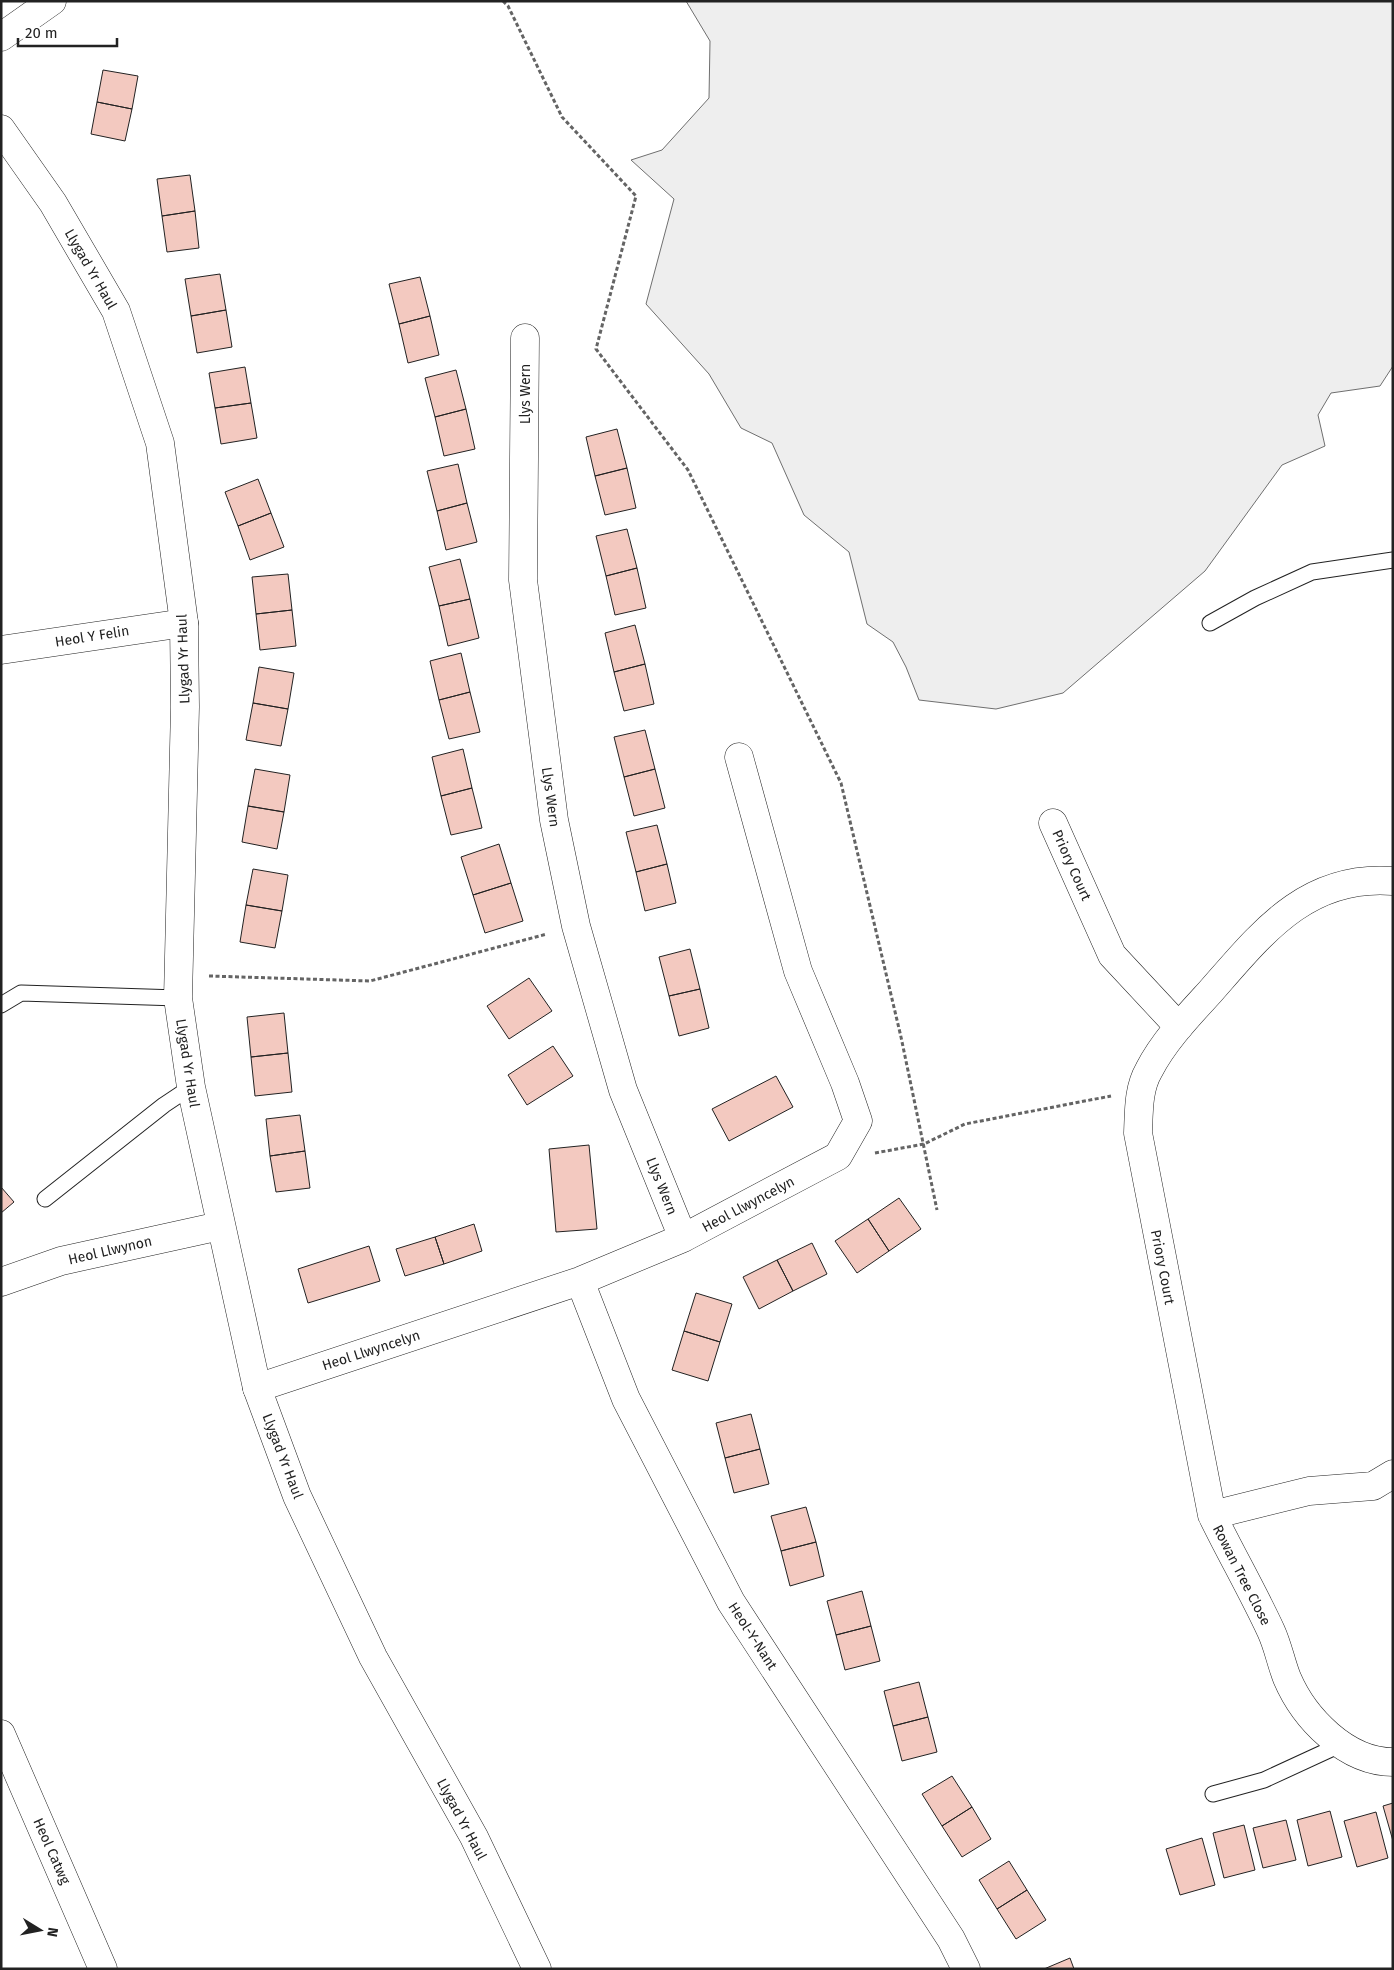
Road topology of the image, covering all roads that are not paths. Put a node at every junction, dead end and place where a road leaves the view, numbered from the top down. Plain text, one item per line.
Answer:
1 (52, 1) edge
2 (1, 37) edge
3 (1, 129) edge
4 (526, 338) dead end
5 (1393, 560) edge
6 (184, 623) junction
7 (1210, 623) dead end
8 (1, 650) edge
9 (739, 757) dead end
10 (1054, 822) dead end
11 (1393, 881) edge
12 (179, 987) junction
13 (1, 1005) edge
14 (1178, 1027) junction
15 (190, 1087) junction
16 (45, 1199) dead end
17 (220, 1226) junction
18 (683, 1238) junction
19 (580, 1280) junction
20 (1, 1282) edge
21 (257, 1388) junction
22 (1393, 1474) edge
23 (1212, 1515) junction
24 (1, 1734) edge
25 (1342, 1744) junction
26 (1393, 1762) edge
27 (1213, 1794) dead end
28 (104, 1969) edge
29 (536, 1969) edge
30 (966, 1969) edge

1 - 2 street
3 - 6 street, Llygad Yr Haul
4 - 18 street, Llys Wern
5 - 7 lane
6 - 8 street, Heol Y Felin
6 - 12 street, Llygad Yr Haul
9 - 18 street, Heol Llwyncelyn
10 - 14 street, Priory Court
11 - 14 street, Priory Court
12 - 13 lane
12 - 15 street, Llygad Yr Haul
14 - 23 street, Priory Court
15 - 16 lane
15 - 17 street, Llygad Yr Haul
17 - 20 street, Heol Llwynon
17 - 21 street, Llygad Yr Haul
18 - 19 street, Heol Llwyncelyn
19 - 21 street, Heol Llwyncelyn
19 - 30 street, Heol-Y-Nant
21 - 29 street, Llygad Yr Haul
22 - 23 street, Rowan Tree Close
23 - 25 street, Rowan Tree Close
24 - 28 street, Heol Catwg
25 - 26 street, Rowan Tree Close
25 - 27 lane

